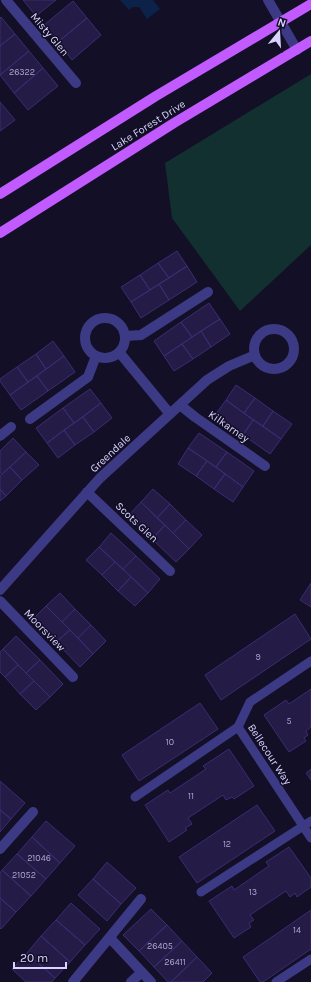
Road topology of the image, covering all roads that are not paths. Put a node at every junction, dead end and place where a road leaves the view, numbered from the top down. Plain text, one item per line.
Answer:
1 (6, 0) edge
2 (268, 0) edge
3 (311, 4) edge
4 (281, 22) junction
5 (311, 41) edge
6 (297, 50) junction
7 (76, 83) dead end
8 (0, 194) edge
9 (0, 233) edge
10 (208, 292) dead end
11 (125, 336) junction
12 (119, 352) junction
13 (255, 355) dead end
14 (96, 356) junction
15 (180, 405) junction
16 (170, 414) junction
17 (30, 419) dead end
18 (11, 426) dead end
19 (0, 436) edge
20 (265, 466) dead end
21 (87, 492) junction
22 (170, 571) dead end
23 (2, 583) edge
24 (0, 601) edge
25 (311, 661) edge
26 (73, 677) dead end
27 (238, 727) junction
28 (135, 797) dead end
29 (32, 812) dead end
30 (307, 824) edge
31 (311, 838) edge
32 (0, 849) edge
33 (201, 892) dead end
34 (141, 899) dead end
35 (110, 938) junction
36 (311, 959) edge
37 (142, 972) junction
38 (73, 982) edge
39 (131, 982) edge
40 (151, 982) edge
41 (276, 982) edge

1 - 7 street, Misty Glen
2 - 4 street
3 - 4 main road, Lake Forest Drive
4 - 6 street
4 - 8 main road, Lake Forest Drive
5 - 6 main road, Lake Forest Drive
6 - 9 main road, Lake Forest Drive
10 - 11 street
11 - 12 street
11 - 14 street
12 - 14 street
12 - 16 street
13 - 15 street, Greendale
14 - 17 street
15 - 16 street, Greendale
15 - 20 street, Kilkarney
16 - 21 street, Greendale
18 - 19 street
21 - 22 street, Scots Glen
21 - 23 street, Greendale
24 - 26 street, Moorsview
25 - 27 lane, Bellecour Way
27 - 28 lane
27 - 30 lane, Bellecour Way
29 - 32 street
30 - 31 lane, Bellecour Way
30 - 33 lane
34 - 35 street
35 - 37 street
35 - 38 street
36 - 41 lane
37 - 39 street
37 - 40 street

